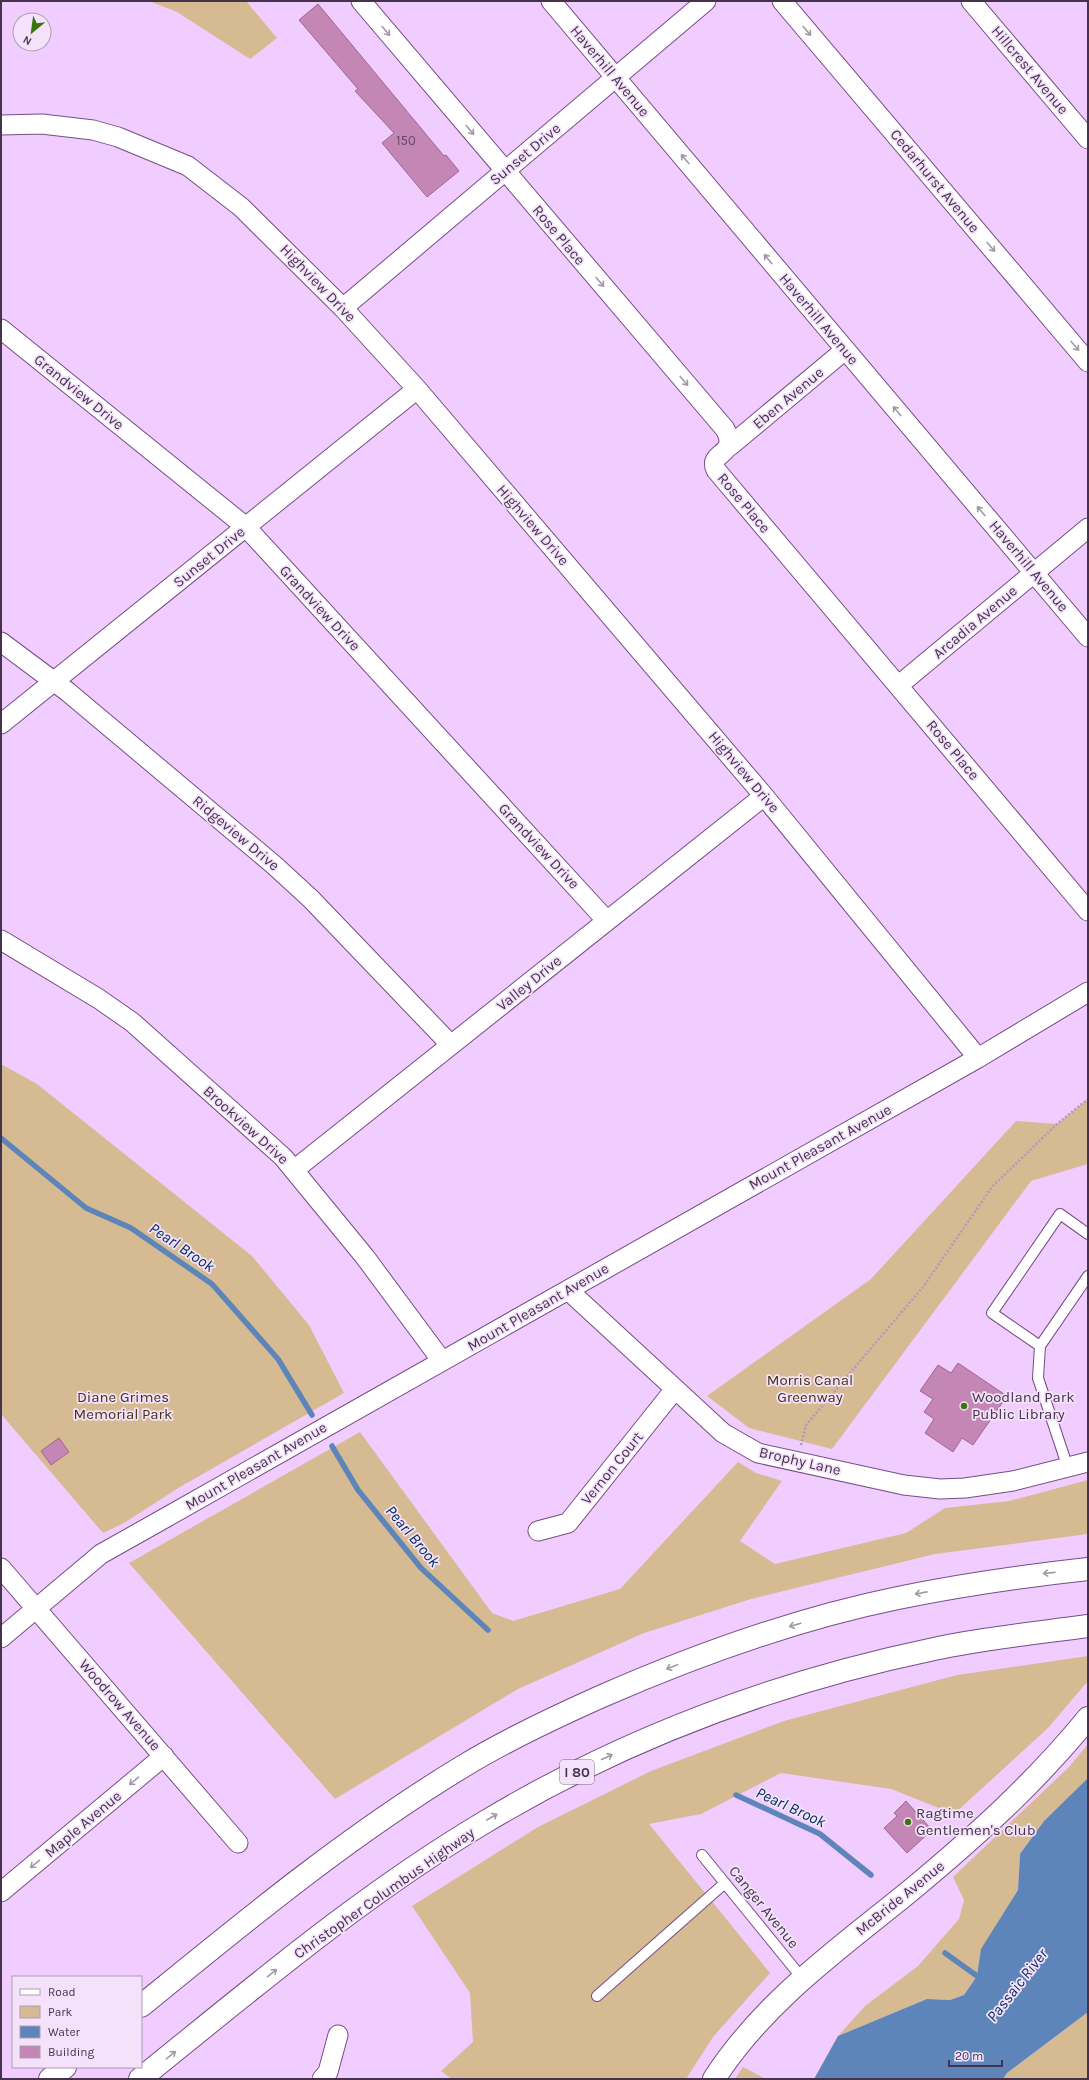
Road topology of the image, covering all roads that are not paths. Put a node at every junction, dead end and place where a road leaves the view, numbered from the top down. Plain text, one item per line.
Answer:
1 (361, 1) edge
2 (551, 1) edge
3 (706, 1) edge
4 (782, 1) edge
5 (971, 1) edge
6 (616, 77) junction
7 (1, 125) edge
8 (1088, 139) edge
9 (505, 171) junction
10 (343, 308) junction
11 (1, 329) edge
12 (846, 350) junction
13 (1088, 362) edge
14 (417, 389) junction
15 (730, 446) junction
16 (246, 527) junction
17 (1088, 528) edge
18 (1034, 573) junction
19 (1088, 636) edge
20 (1, 642) edge
21 (54, 682) junction
22 (899, 685) junction
23 (1, 724) edge
24 (764, 796) junction
25 (1088, 911) edge
26 (607, 921) junction
27 (1, 940) edge
28 (1088, 992) edge
29 (451, 1045) junction
30 (978, 1058) junction
31 (294, 1170) junction
32 (1088, 1234) edge
33 (1088, 1276) edge
34 (568, 1290) junction
35 (1040, 1346) junction
36 (442, 1361) junction
37 (675, 1389) junction
38 (1088, 1462) edge
39 (1068, 1468) junction
40 (538, 1531) dead end
41 (1, 1568) edge
42 (1088, 1569) edge
43 (36, 1608) junction
44 (1088, 1626) edge
45 (1, 1638) edge
46 (1088, 1718) edge
47 (164, 1756) junction
48 (238, 1844) dead end
49 (702, 1855) dead end
50 (725, 1883) junction
51 (1, 1892) edge
52 (802, 1978) junction
53 (597, 1996) dead end
54 (142, 2005) edge
55 (338, 2035) dead end
56 (64, 2068) edge
57 (50, 2079) edge
58 (140, 2079) edge
59 (322, 2079) edge
60 (714, 2079) edge

1 -> 9 street, Rose Place
2 - 6 street, Haverhill Avenue
3 - 6 street, Sunset Drive
4 -> 13 street, Cedarhurst Avenue
5 - 8 street, Hillcrest Avenue
6 - 9 street, Sunset Drive
12 -> 6 street, Haverhill Avenue
7 - 10 street, Highview Drive
9 - 10 street, Sunset Drive
9 -> 15 street, Rose Place
10 - 14 street, Highview Drive
11 - 16 street, Grandview Drive
12 - 15 street, Eben Avenue
18 -> 12 street, Haverhill Avenue
14 - 16 street, Sunset Drive
14 - 24 street, Highview Drive
15 - 22 street, Rose Place
16 - 21 street, Sunset Drive
16 - 26 street, Grandview Drive
17 - 18 street, Arcadia Avenue
18 - 19 street, Haverhill Avenue
18 - 22 street, Arcadia Avenue
20 - 21 street, Ridgeview Drive
21 - 23 street, Sunset Drive
21 - 29 street, Ridgeview Drive
22 - 25 street, Rose Place
24 - 26 street, Valley Drive
24 - 30 street, Highview Drive
26 - 29 street, Valley Drive
27 - 31 street, Brookview Drive
28 - 30 street, Mount Pleasant Avenue
29 - 31 street, Valley Drive
30 - 34 street, Mount Pleasant Avenue
31 - 36 street, Brookview Drive
32 - 35 lane
33 - 35 lane
34 - 36 street, Mount Pleasant Avenue
34 - 37 street, Brophy Lane
35 - 39 lane
36 - 43 street, Mount Pleasant Avenue
37 - 39 street, Brophy Lane
37 - 40 street, Vernon Court
38 - 39 street, Brophy Lane
41 - 43 street, Woodrow Avenue
42 -> 54 main road
43 - 45 street, Mount Pleasant Avenue
43 - 47 street, Woodrow Avenue
58 -> 44 main road, Christopher Columbus Highway / I 80
46 - 52 main road, McBride Avenue
47 - 48 street, Woodrow Avenue
47 -> 51 street, Maple Avenue
49 - 50 lane, Canger Avenue
50 - 52 lane, Canger Avenue
50 - 53 lane
52 - 60 main road, McBride Avenue
55 - 59 street
56 - 57 main road

